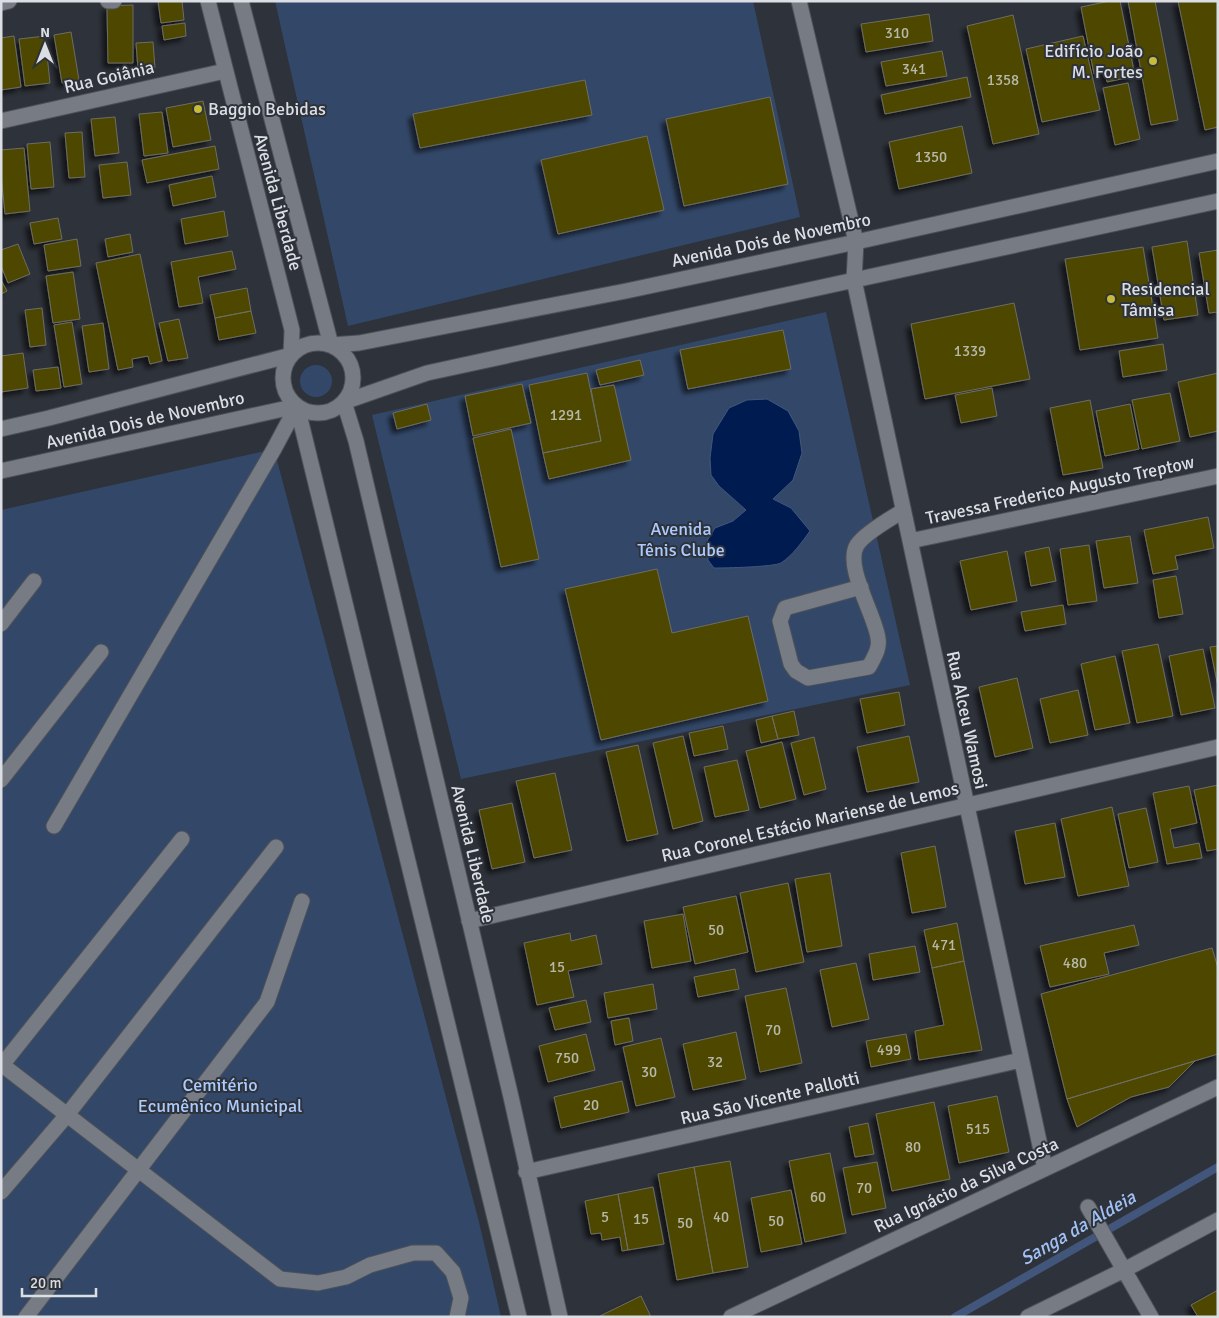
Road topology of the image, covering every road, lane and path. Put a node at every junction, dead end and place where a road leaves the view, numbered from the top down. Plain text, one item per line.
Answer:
1 (9, 1) edge
2 (108, 1) edge
3 (114, 1) edge
4 (208, 1) edge
5 (241, 1) edge
6 (799, 1) edge
7 (1, 3) edge
8 (225, 71) junction
9 (1, 121) edge
10 (1218, 161) edge
11 (1218, 200) edge
12 (856, 242) junction
13 (854, 280) junction
14 (331, 345) junction
15 (292, 355) junction
16 (344, 402) junction
17 (297, 406) junction
18 (1, 429) edge
19 (1, 471) edge
20 (1218, 476) edge
21 (903, 511) junction
22 (910, 541) junction
23 (34, 581) dead end
24 (861, 587) junction
25 (1, 624) edge
26 (101, 652) dead end
27 (1218, 747) edge
28 (1, 780) edge
29 (966, 805) junction
30 (54, 826) dead end
31 (182, 839) dead end
32 (276, 847) dead end
33 (302, 901) dead end
34 (469, 921) junction
35 (1021, 1060) junction
36 (2, 1064) edge
37 (1218, 1087) edge
38 (67, 1115) junction
39 (1044, 1169) junction
40 (138, 1170) junction
41 (526, 1172) junction
42 (1, 1192) edge
43 (1088, 1207) dead end
44 (1218, 1220) edge
45 (1124, 1270) junction
46 (26, 1317) edge
47 (457, 1317) edge
48 (519, 1317) edge
49 (560, 1317) edge
50 (731, 1317) edge
51 (1028, 1317) edge
52 (1151, 1317) edge

1 - 7 street
2 - 3 street
4 - 8 street, Avenida Liberdade
5 - 14 street, Avenida Liberdade
6 - 12 street, Rua Alceu Wamosi
8 - 9 street, Rua Goiânia
8 - 15 street, Avenida Liberdade
10 - 12 street, Avenida Dois de Novembro
11 - 13 street
12 - 13 street, Rua Alceu Wamosi
12 - 14 street, Avenida Dois de Novembro
13 - 16 street
13 - 21 street, Rua Alceu Wamosi
14 - 15 street
14 - 16 street
15 - 17 street
15 - 18 street, Avenida Dois de Novembro
16 - 17 street
16 - 34 street, Avenida Liberdade
17 - 19 street, Avenida Dois de Novembro
17 - 30 street
17 - 48 street
20 - 22 street, Travessa Frederico Augusto Treptow
21 - 22 street, Rua Alceu Wamosi
21 - 24 street
22 - 29 street, Rua Alceu Wamosi
23 - 25 street
24 - 24 street
26 - 28 street
27 - 29 street, Rua Coronel Estácio Mariense de Lemos
29 - 34 street, Rua Coronel Estácio Mariense de Lemos
29 - 35 street, Rua Alceu Wamosi
31 - 36 street
32 - 38 street
33 - 40 street
34 - 41 street, Avenida Liberdade
35 - 39 street, Rua Alceu Wamosi
35 - 41 street, Rua São Vicente Pallotti
36 - 38 street
37 - 39 street, Rua Ignácio da Silva Costa
38 - 40 street
38 - 42 street
39 - 50 street, Rua Ignácio da Silva Costa
40 - 46 street
40 - 47 street
41 - 49 street, Avenida Liberdade
43 - 45 street
44 - 45 street
45 - 51 street
45 - 52 street

